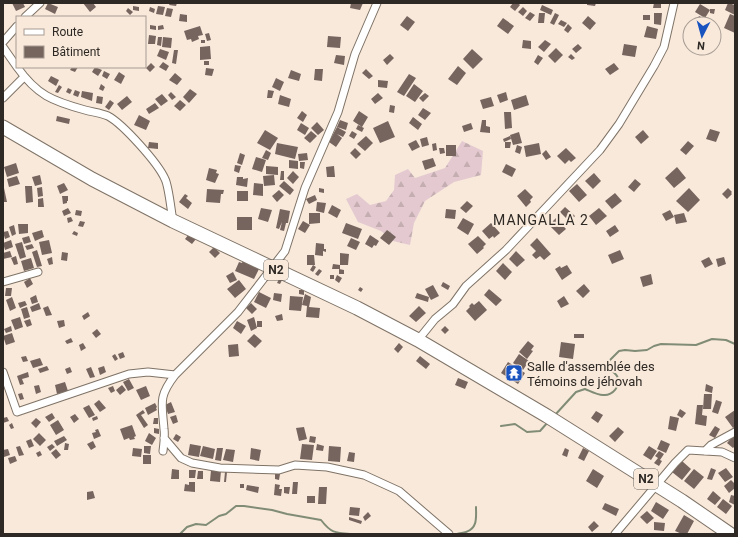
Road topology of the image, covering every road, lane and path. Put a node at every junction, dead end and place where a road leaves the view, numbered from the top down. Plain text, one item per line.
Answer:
1 (40, 3) edge
2 (377, 3) edge
3 (674, 3) edge
4 (26, 16) edge
5 (16, 27) edge
6 (3, 42) edge
7 (3, 47) edge
8 (16, 66) edge
9 (18, 68) edge
10 (24, 77) junction
11 (3, 98) edge
12 (3, 127) edge
13 (173, 221) junction
14 (272, 268) junction
15 (38, 272) dead end
16 (3, 282) edge
17 (418, 340) junction
18 (3, 372) edge
19 (175, 375) junction
20 (735, 432) edge
21 (164, 438) junction
22 (163, 451) dead end
23 (705, 451) junction
24 (735, 458) edge
25 (657, 485) junction
26 (449, 534) edge
27 (615, 534) edge
28 (730, 534) edge

1 - 4 street
2 - 14 street
3 - 17 street
5 - 6 street
7 - 8 street
9 - 10 street
10 - 11 street
10 - 13 street
12 - 13 highway, N2
13 - 14 highway, N2
14 - 17 highway, N2
14 - 19 street
15 - 16 street
17 - 25 highway, N2
18 - 19 street
19 - 21 street
20 - 23 street
21 - 22 street
21 - 26 street
23 - 24 street
23 - 25 street
25 - 27 street
25 - 28 highway, N2

